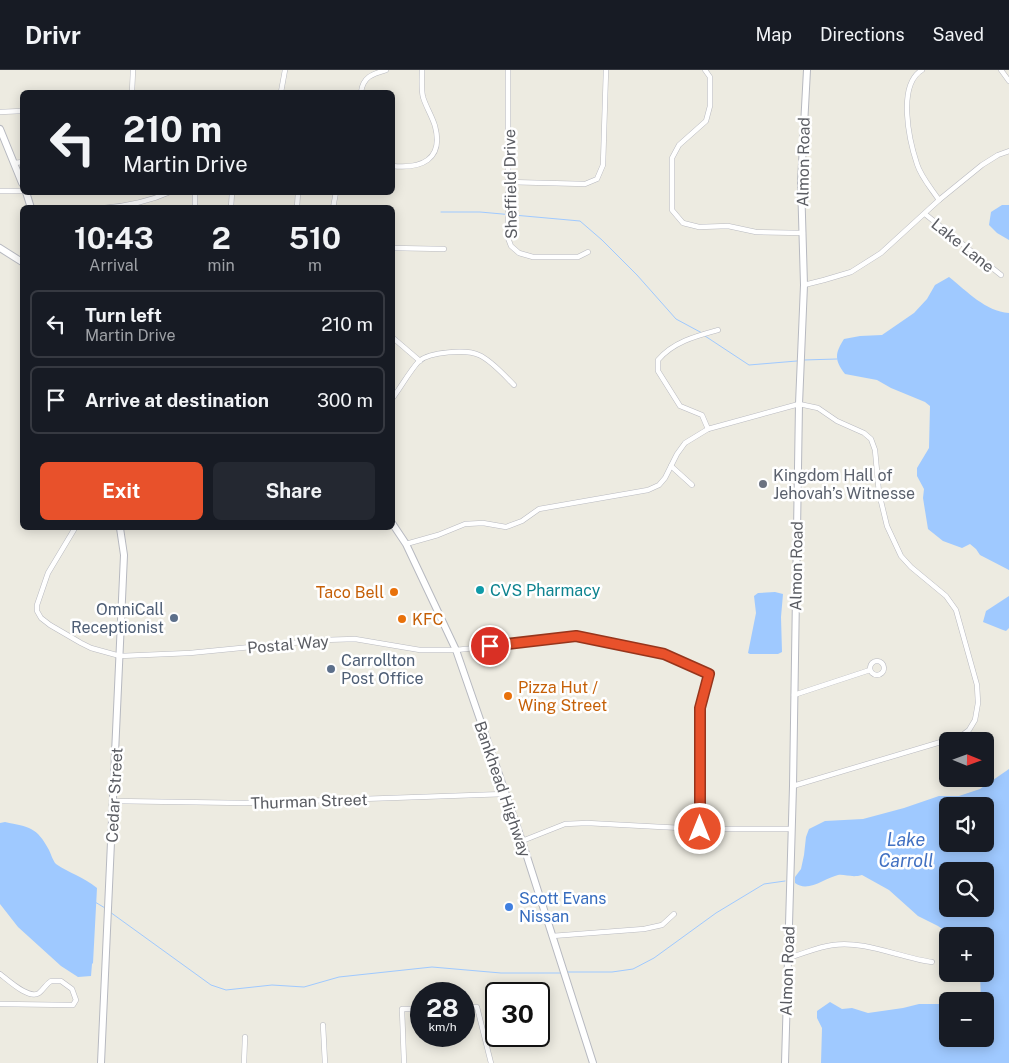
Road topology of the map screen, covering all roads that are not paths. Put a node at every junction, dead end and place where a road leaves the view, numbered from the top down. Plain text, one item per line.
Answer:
1 (133, 70) edge
2 (285, 70) edge
3 (386, 70) edge
4 (422, 70) edge
5 (508, 70) edge
6 (606, 70) edge
7 (705, 70) edge
8 (806, 70) edge
9 (922, 70) edge
10 (1001, 70) edge
11 (1009, 81) edge
12 (132, 90) edge
13 (281, 90) edge
14 (361, 90) edge
15 (20, 111) edge
16 (0, 112) edge
17 (0, 129) edge
18 (1009, 152) edge
19 (15, 162) junction
20 (20, 162) edge
21 (395, 166) edge
22 (20, 177) edge
23 (508, 182) junction
24 (0, 191) edge
25 (20, 192) edge
26 (163, 195) edge
27 (939, 200) junction
28 (128, 205) edge
29 (925, 214) junction
30 (803, 233) junction
31 (0, 248) edge
32 (395, 248) edge
33 (444, 249) dead end
34 (588, 252) dead end
35 (20, 261) edge
36 (1001, 275) dead end
37 (804, 285) junction
38 (718, 330) dead end
39 (395, 340) edge
40 (420, 361) junction
41 (514, 385) dead end
42 (395, 395) edge
43 (799, 404) junction
44 (708, 429) junction
45 (671, 466) junction
46 (692, 485) dead end
47 (395, 528) edge
48 (74, 530) edge
49 (120, 530) edge
50 (406, 544) junction
51 (456, 650) junction
52 (120, 656) junction
53 (870, 670) dead end
54 (794, 695) junction
55 (793, 786) junction
56 (505, 794) junction
57 (113, 801) junction
58 (700, 829) junction
59 (790, 829) junction
60 (522, 840) junction
61 (674, 914) dead end
62 (552, 936) junction
63 (788, 958) junction
64 (932, 962) dead end
65 (0, 974) edge
66 (0, 1004) edge
67 (475, 1007) edge
68 (410, 1009) edge
69 (323, 1025) dead end
70 (245, 1037) dead end
71 (101, 1063) edge
72 (244, 1063) edge
73 (325, 1063) edge
74 (404, 1063) edge
75 (491, 1063) edge
76 (593, 1063) edge
77 (785, 1063) edge

1 - 12 street
2 - 13 street
3 - 14 street
4 - 21 street
5 - 23 street, Sheffield Drive
6 - 23 street
7 - 30 street
8 - 30 street, Almon Road
9 - 27 street
10 - 11 street
15 - 16 street
17 - 19 street
18 - 27 street
19 - 20 street
19 - 22 street
23 - 34 street, Sheffield Drive
24 - 25 street
26 - 28 street
27 - 29 street
29 - 36 street, Lake Lane
29 - 37 street
30 - 37 street, Almon Road
31 - 35 street
32 - 33 street
37 - 43 street, Almon Road
38 - 44 street
39 - 40 street
40 - 41 street
40 - 42 street
43 - 44 street
43 - 54 street, Almon Road
43 - 55 street
44 - 45 street
45 - 46 street
45 - 50 street
47 - 50 street, Bankhead Highway
48 - 52 street, Postal Way
49 - 52 street, Cedar Street
50 - 51 street, Bankhead Highway
51 - 52 street, Postal Way
51 - 56 street, Bankhead Highway
51 - 58 street, Postal Way
52 - 57 street, Cedar Street
53 - 54 street
54 - 55 street, Almon Road
55 - 59 street, Almon Road
56 - 57 street, Thurman Street
56 - 60 street, Bankhead Highway
57 - 71 street, Cedar Street
58 - 59 street
58 - 60 street
59 - 63 street, Almon Road
60 - 62 street, Bankhead Highway
61 - 62 street
62 - 76 street, Bankhead Highway
63 - 64 street
63 - 77 street, Almon Road
65 - 66 street
67 - 75 street
68 - 74 street
69 - 73 street
70 - 72 street

